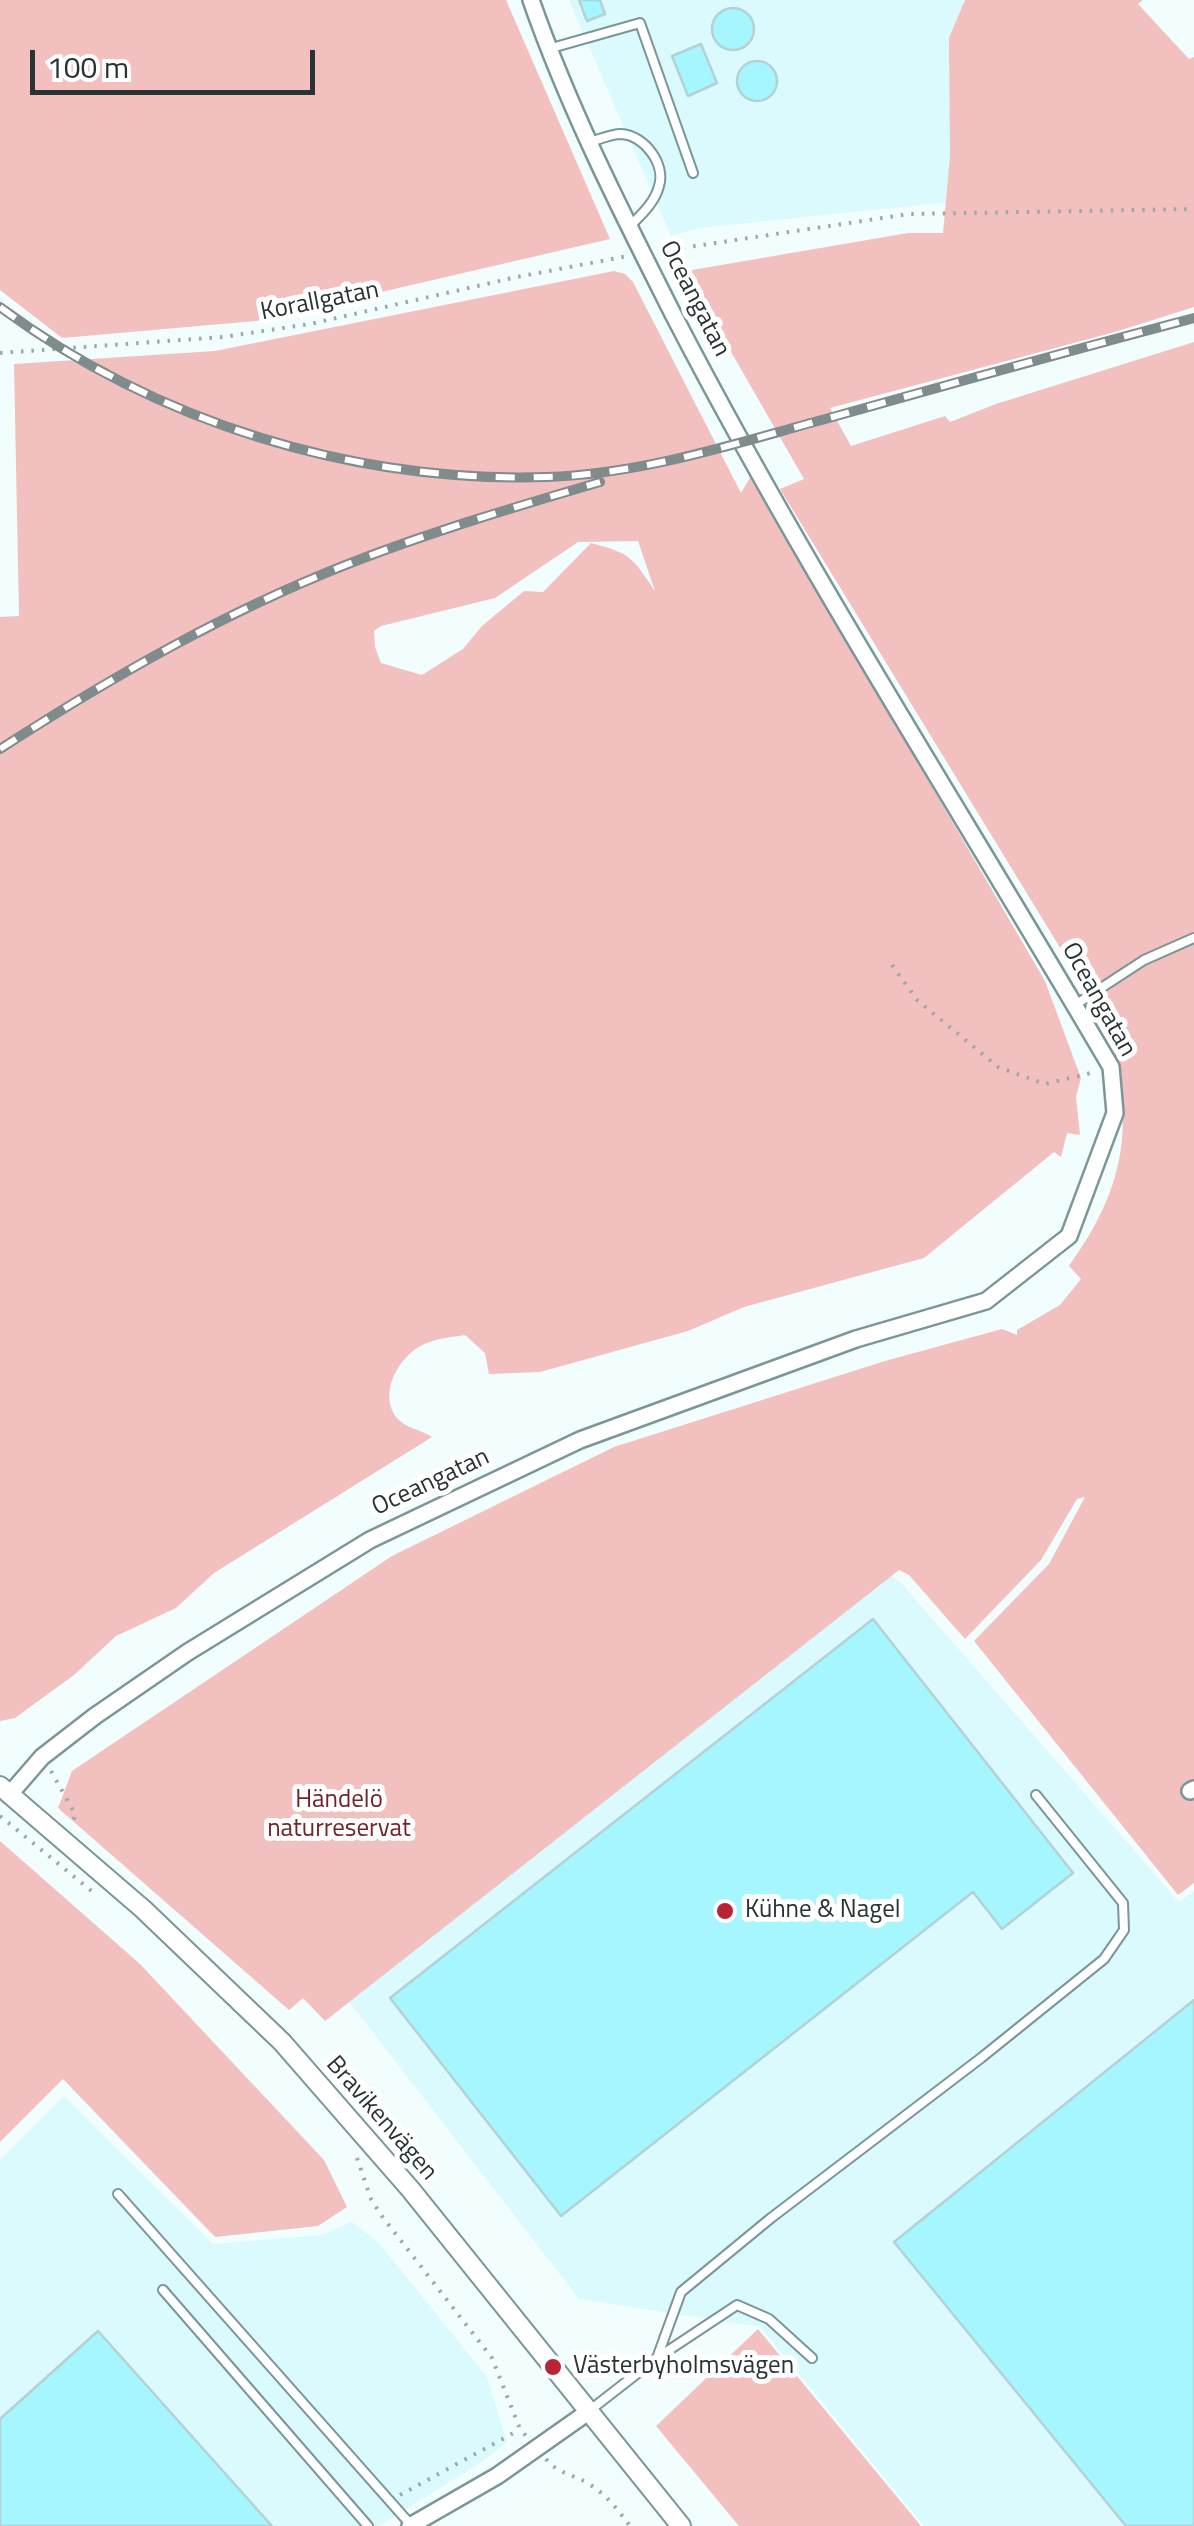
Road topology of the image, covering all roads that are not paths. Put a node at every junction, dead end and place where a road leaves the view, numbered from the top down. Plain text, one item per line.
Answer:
1 (530, 0) edge
2 (548, 49) junction
3 (590, 142) junction
4 (694, 173) dead end
5 (630, 226) junction
6 (1194, 938) edge
7 (1075, 1005) junction
8 (5, 1790) edge
9 (1036, 1796) dead end
10 (118, 2194) dead end
11 (163, 2290) dead end
12 (657, 2358) junction
13 (812, 2358) dead end
14 (588, 2412) junction
15 (368, 2526) edge
16 (410, 2526) edge
17 (681, 2526) edge

1 - 2 street, Oceangatan
2 - 3 street, Oceangatan
2 - 4 lane
3 - 5 street, Oceangatan
3 - 5 lane
5 - 7 street, Oceangatan
6 - 7 lane
7 - 8 street, Oceangatan
8 - 14 street, Bravikenvägen
9 - 12 lane
10 - 16 lane
11 - 15 lane
12 - 13 lane
12 - 14 lane
14 - 16 street
14 - 17 street, Bravikenvägen

